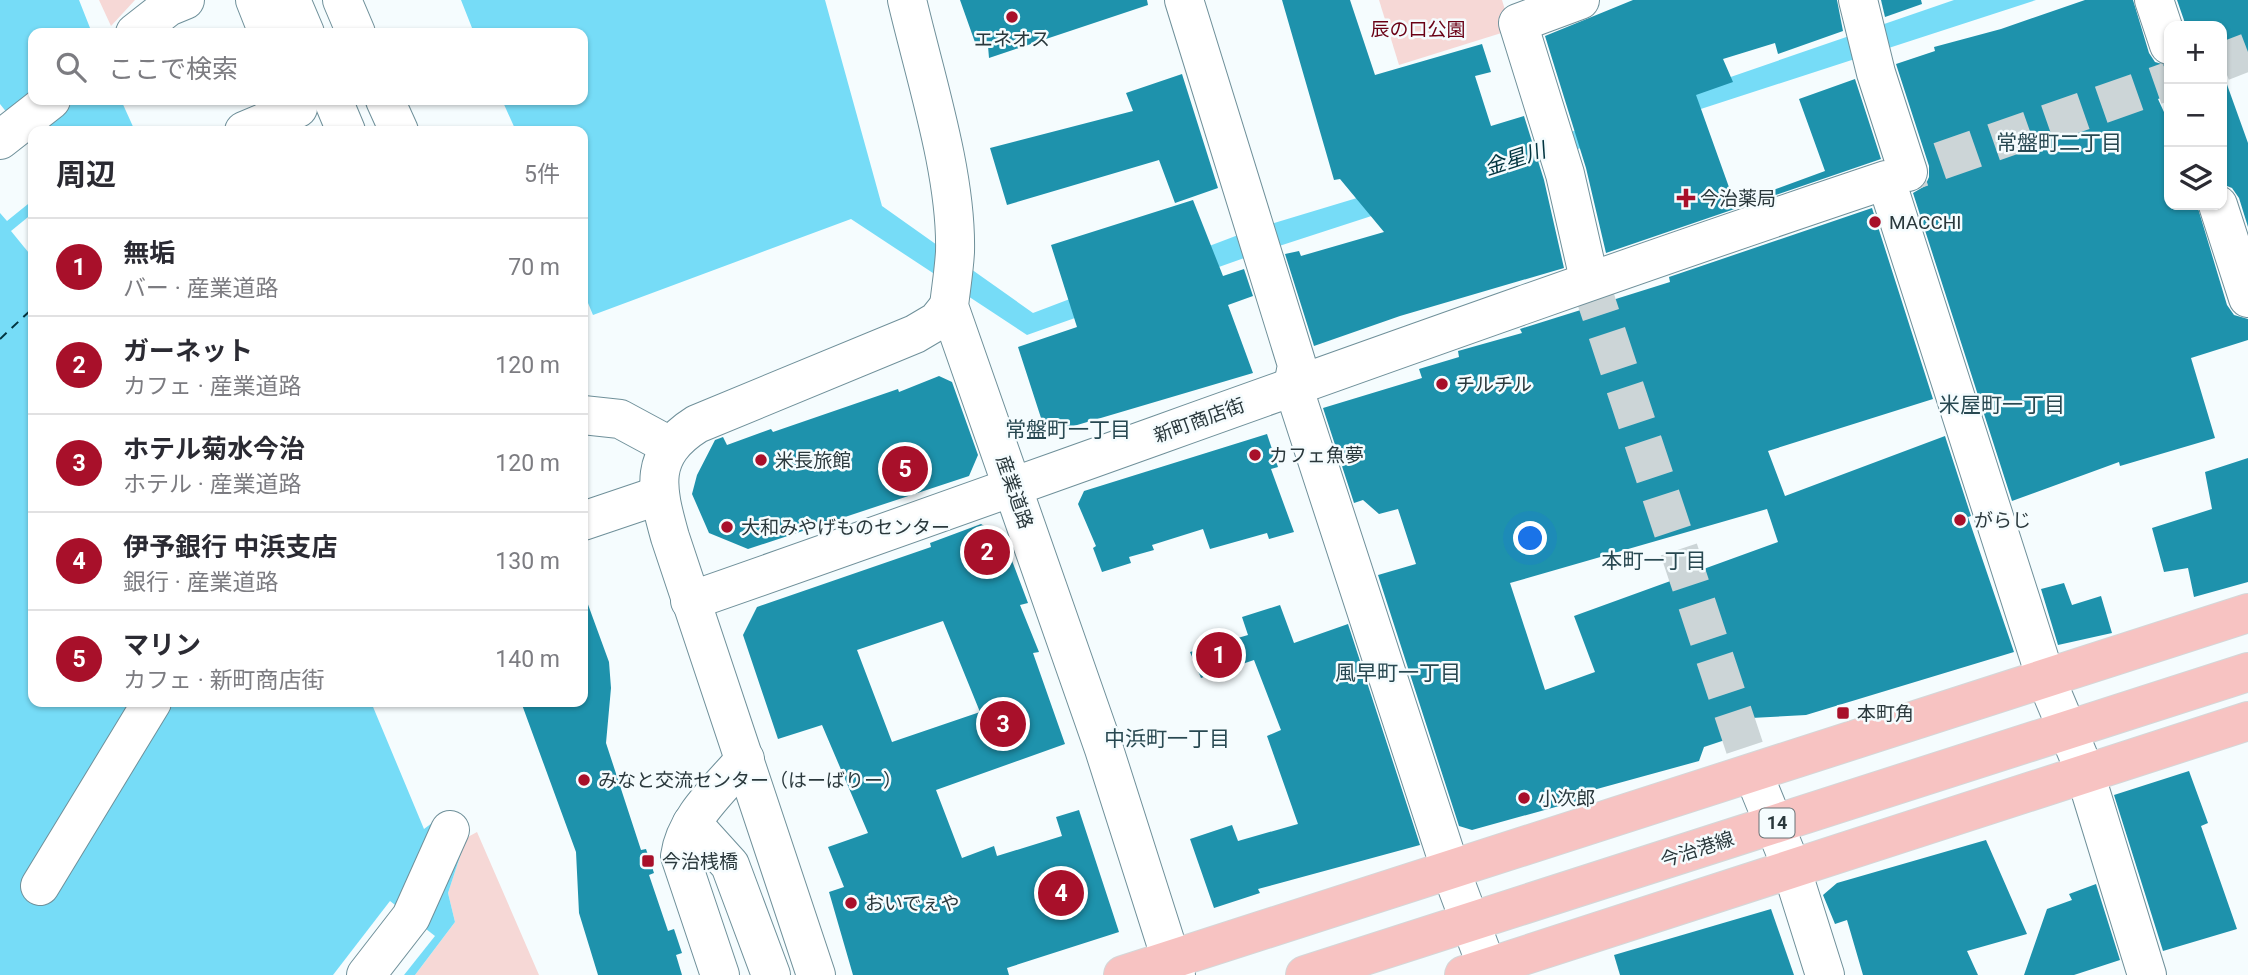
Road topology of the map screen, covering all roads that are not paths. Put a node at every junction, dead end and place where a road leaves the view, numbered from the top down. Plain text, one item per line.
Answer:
1 (184, 0) edge
2 (342, 0) edge
3 (907, 0) edge
4 (1184, 0) edge
5 (1580, 0) edge
6 (2154, 0) edge
7 (272, 9) edge
8 (1861, 10) edge
9 (142, 28) edge
10 (298, 28) edge
11 (354, 28) edge
12 (2164, 30) edge
13 (45, 105) edge
14 (387, 105) edge
15 (308, 110) edge
16 (259, 126) edge
17 (337, 126) edge
18 (397, 126) edge
19 (9, 133) edge
20 (1897, 176) junction
21 (2220, 210) edge
22 (1589, 279) junction
23 (2248, 298) edge
24 (949, 306) junction
25 (1293, 386) junction
26 (588, 416) edge
27 (670, 446) junction
28 (1013, 488) junction
29 (660, 495) junction
30 (588, 518) edge
31 (690, 601) junction
32 (2248, 613) edge
33 (2248, 672) edge
34 (2046, 679) junction
35 (149, 707) edge
36 (2248, 721) edge
37 (2067, 730) junction
38 (745, 759) junction
39 (1753, 773) junction
40 (2085, 774) junction
41 (692, 823) junction
42 (1774, 824) junction
43 (450, 831) dead end
44 (1790, 865) junction
45 (1451, 871) junction
46 (40, 886) dead end
47 (1470, 922) junction
48 (1174, 967) edge
49 (1480, 972) edge
50 (366, 975) edge
51 (720, 975) edge
52 (771, 975) edge
53 (816, 975) edge
54 (1123, 975) edge
55 (1305, 975) edge
56 (1825, 975) edge
57 (2147, 975) edge

1 - 9 street
2 - 11 street
3 - 24 street, 産業道路
4 - 25 street
5 - 22 street
6 - 12 street
7 - 10 street
8 - 20 street
13 - 19 street
14 - 18 street
15 - 16 street
15 - 17 street
20 - 22 street, 新町商店街
20 - 34 street
21 - 23 street
22 - 25 street, 新町商店街
24 - 27 street
24 - 28 street, 産業道路
25 - 28 street, 新町商店街
25 - 45 street
26 - 27 street
27 - 29 street
28 - 31 street, 新町商店街
28 - 48 street, 産業道路
29 - 30 street
29 - 31 street
31 - 38 street
32 - 34 main road
33 - 37 main road, 今治港線 / 14
34 - 37 street
34 - 39 main road
35 - 46 street
36 - 40 main road
37 - 40 street
37 - 42 main road, 今治港線 / 14
38 - 41 street
38 - 53 street
39 - 42 street
39 - 45 main road
40 - 44 main road
40 - 57 street
41 - 51 street
41 - 52 street
42 - 44 street
42 - 47 main road, 今治港線 / 14
43 - 50 street
44 - 49 main road
44 - 56 street
45 - 47 street
45 - 48 main road
47 - 49 street
47 - 55 main road, 今治港線 / 14
48 - 54 main road

